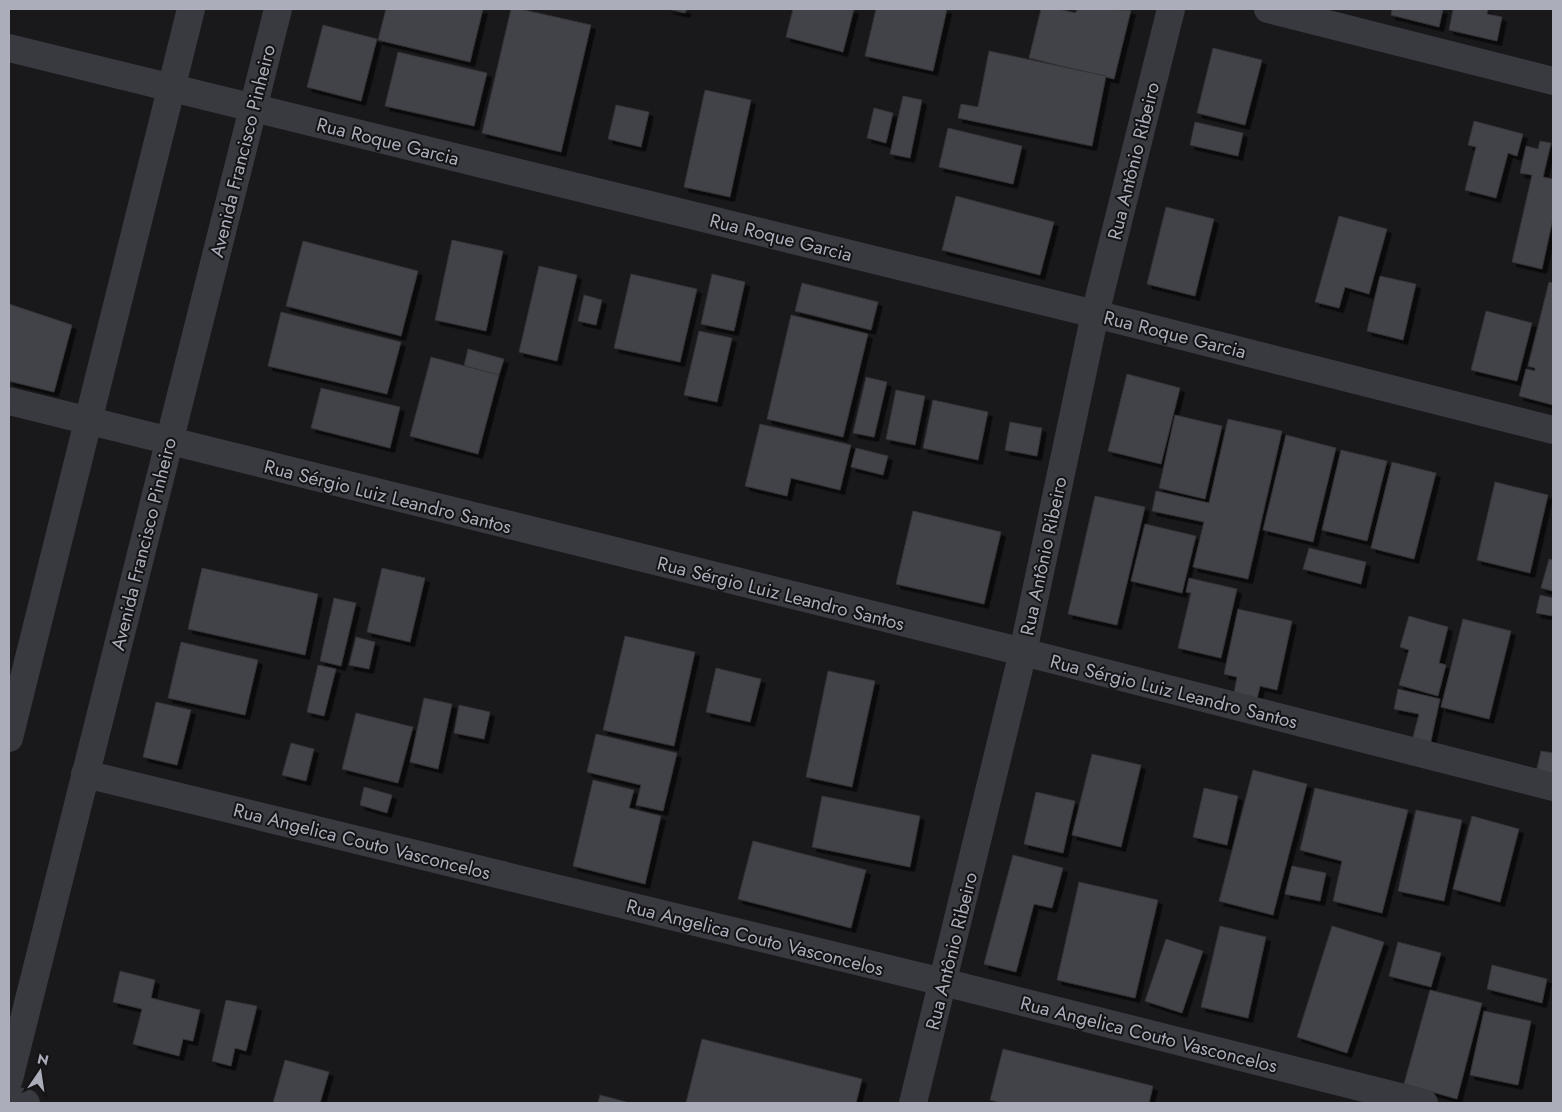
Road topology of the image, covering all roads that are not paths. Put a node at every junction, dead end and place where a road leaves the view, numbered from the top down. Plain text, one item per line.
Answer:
1 (191, 9) edge
2 (278, 9) edge
3 (1171, 9) edge
4 (1268, 9) edge
5 (9, 48) edge
6 (1553, 81) edge
7 (171, 88) junction
8 (253, 108) junction
9 (1094, 314) junction
10 (9, 401) edge
11 (88, 421) junction
12 (1553, 430) edge
13 (169, 442) junction
14 (1023, 652) junction
15 (9, 738) edge
16 (85, 774) junction
17 (1553, 787) edge
18 (943, 982) junction
19 (9, 1079) edge
20 (9, 1099) edge
21 (26, 1103) edge
22 (913, 1103) edge
23 (1424, 1103) edge

1 - 7 street
2 - 8 street, Avenida Francisco Pinheiro
3 - 9 street, Rua Antônio Ribeiro
4 - 6 street
5 - 7 street, Rua Roque Garcia
7 - 8 street, Rua Roque Garcia
7 - 11 street
8 - 9 street, Rua Roque Garcia
8 - 13 street, Avenida Francisco Pinheiro
9 - 12 street, Rua Roque Garcia
9 - 14 street, Rua Antônio Ribeiro
10 - 11 street, Rua Sérgio Luiz Leandro Santos
11 - 13 street, Rua Sérgio Luiz Leandro Santos
11 - 15 street
13 - 14 street, Rua Sérgio Luiz Leandro Santos
13 - 16 street, Avenida Francisco Pinheiro
14 - 17 street, Rua Sérgio Luiz Leandro Santos
14 - 18 street, Rua Antônio Ribeiro
16 - 18 street, Rua Angelica Couto Vasconcelos
16 - 19 street, Avenida Francisco Pinheiro
18 - 22 street, Rua Antônio Ribeiro
18 - 23 street, Rua Angelica Couto Vasconcelos
20 - 21 street

